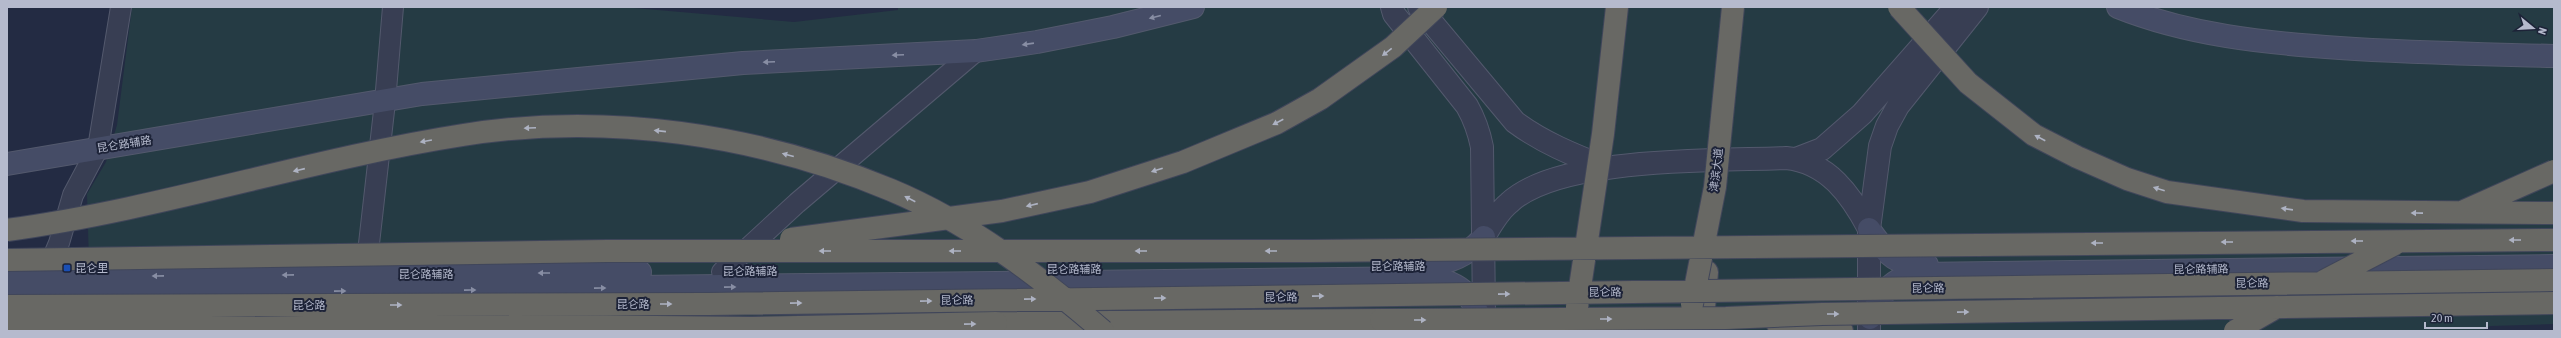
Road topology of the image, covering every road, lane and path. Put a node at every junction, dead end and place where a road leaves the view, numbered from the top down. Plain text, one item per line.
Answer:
1 (120, 7) edge
2 (393, 7) edge
3 (1193, 7) edge
4 (1392, 7) edge
5 (1419, 7) edge
6 (1436, 7) edge
7 (1617, 7) edge
8 (1733, 7) edge
9 (1899, 7) edge
10 (1956, 7) edge
11 (1977, 7) edge
12 (2118, 7) edge
13 (976, 51) junction
14 (2554, 56) edge
15 (385, 102) junction
16 (1603, 134) junction
17 (98, 148) junction
18 (1796, 159) junction
19 (7, 164) edge
20 (1605, 167) junction
21 (2554, 171) edge
22 (1714, 187) junction
23 (2554, 213) edge
24 (1869, 229) junction
25 (7, 230) edge
26 (1484, 237) junction
27 (2554, 240) edge
28 (607, 251) junction
29 (2554, 255) edge
30 (7, 260) edge
31 (2554, 266) edge
32 (722, 272) junction
33 (7, 278) edge
34 (2554, 280) edge
35 (364, 283) junction
36 (42, 286) junction
37 (7, 294) edge
38 (2554, 303) edge
39 (7, 306) edge
40 (1726, 318) junction
41 (1380, 320) junction
42 (7, 325) edge
43 (1870, 325) edge
44 (249, 328) junction
45 (1484, 330) edge
46 (28, 331) edge
47 (278, 331) edge
48 (358, 331) edge
49 (1103, 331) edge
50 (1331, 331) edge
51 (1553, 331) edge
52 (1573, 331) edge
53 (1687, 331) edge
54 (1702, 331) edge
55 (1842, 331) edge
56 (2235, 331) edge

1 - 17 street
2 - 15 street
3 -> 13 main road, 昆仑路辅路
4 - 26 street
5 - 20 street
6 -> 28 highway, bridge
7 - 16 highway, bridge
8 - 22 highway, 津滨大道, bridge
23 -> 9 highway, bridge
10 - 18 street
11 - 24 street
12 - 14 main road
13 -> 15 main road, 昆仑路辅路
13 - 32 street
15 - 17 main road, 昆仑路辅路
15 - 35 street
16 - 51 highway, bridge
16 - 52 highway, bridge
17 - 19 main road, 昆仑路辅路
17 - 36 street
18 - 20 street
18 - 24 street
20 - 26 street
21 - 56 highway, bridge
22 - 53 highway, 津滨大道, bridge
22 - 54 highway, bridge
24 - 29 main road, 昆仑路辅路
24 - 43 street
49 -> 25 highway, bridge
26 - 32 main road, 昆仑路辅路
26 - 45 street
27 -> 28 highway, bridge
28 - 30 highway, bridge
31 - 43 main road, 昆仑路辅路
32 -> 35 main road, 昆仑路辅路
33 - 36 main road, 昆仑路辅路
39 -> 34 highway, 昆仑路, bridge
35 - 36 main road, 昆仑路辅路
35 -> 45 main road
35 - 48 street
36 - 37 main road
36 - 46 street
40 -> 38 highway, bridge
41 -> 40 highway, bridge
40 - 55 highway, bridge
44 -> 41 highway, bridge
41 - 50 highway
42 - 44 highway, bridge
44 - 47 highway, bridge

